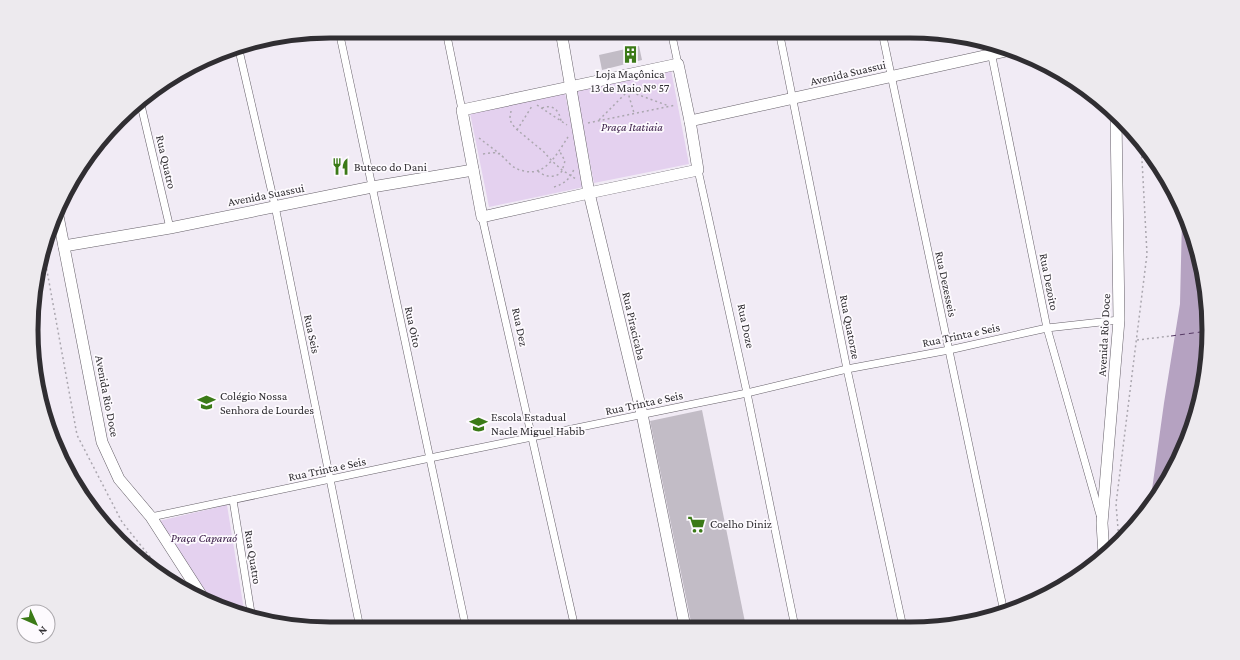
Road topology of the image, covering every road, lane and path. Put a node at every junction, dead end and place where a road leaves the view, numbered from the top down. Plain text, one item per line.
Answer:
1 (340, 38) edge
2 (447, 38) edge
3 (562, 38) edge
4 (672, 38) edge
5 (780, 38) edge
6 (883, 38) edge
7 (991, 49) edge
8 (239, 52) edge
9 (1001, 52) edge
10 (992, 54) junction
11 (678, 64) junction
12 (624, 76) junction
13 (891, 77) junction
14 (571, 87) junction
15 (628, 92) junction
16 (794, 98) junction
17 (686, 103) junction
18 (671, 106) junction
19 (141, 107) edge
20 (511, 108) dead end
21 (541, 108) junction
22 (462, 110) junction
23 (634, 113) junction
24 (598, 120) junction
25 (561, 121) junction
26 (690, 122) junction
27 (1116, 124) edge
28 (573, 125) junction
29 (518, 130) junction
30 (571, 134) dead end
31 (479, 138) dead end
32 (559, 150) junction
33 (1142, 151) edge
34 (483, 154) dead end
35 (502, 155) junction
36 (552, 161) junction
37 (576, 165) dead end
38 (473, 170) junction
39 (562, 170) junction
40 (698, 170) junction
41 (538, 171) junction
42 (571, 176) junction
43 (580, 182) dead end
44 (372, 187) junction
45 (554, 188) dead end
46 (589, 193) junction
47 (275, 206) junction
48 (482, 217) junction
49 (59, 221) edge
50 (170, 228) junction
51 (64, 246) junction
52 (1119, 320) junction
53 (1047, 328) junction
54 (1172, 336) dead end
55 (1136, 340) junction
56 (949, 350) junction
57 (847, 369) junction
58 (747, 394) junction
59 (642, 414) junction
60 (531, 438) junction
61 (430, 458) junction
62 (331, 480) junction
63 (232, 500) junction
64 (151, 517) junction
65 (1102, 523) junction
66 (1118, 534) edge
67 (1104, 549) edge
68 (198, 591) edge
69 (1003, 607) edge
70 (251, 611) edge
71 (359, 622) edge
72 (465, 622) edge
73 (574, 622) edge
74 (684, 622) edge
75 (795, 622) edge
76 (902, 622) edge

1 - 44 street, Rua Oito
2 - 22 street, Rua Dez
3 - 14 street, Rua Piracicaba
4 - 11 street, Rua Doze
5 - 16 street, Rua Quatorze
6 - 13 street, Rua Dezesseis
7 - 10 street, Rua Dezoito
8 - 47 street, Rua Seis
9 - 10 street, Avenida Suassui
10 - 13 street, Avenida Suassui
10 - 53 street, Rua Dezoito
11 - 12 street
11 - 17 street, Rua Doze
12 - 14 street
12 - 15 path
13 - 16 street, Avenida Suassui
13 - 56 street, Rua Dezesseis
14 - 22 street
14 - 28 street, Rua Piracicaba
15 - 18 path
15 - 23 path
15 - 24 path
16 - 26 street, Avenida Suassui
16 - 57 street, Rua Quatorze
17 - 18 path
17 - 26 street, Rua Doze
18 - 23 path
19 - 50 street, Rua Quatro
20 - 29 path
21 - 25 path
21 - 25 path
21 - 29 path
22 - 38 street, Rua Dez
23 - 24 path
24 - 28 path
25 - 28 path
26 - 40 street, Rua Doze
27 - 52 street, Avenida Rio Doce
28 - 46 street, Rua Piracicaba
29 - 36 path
30 - 32 path
31 - 35 path
32 - 36 path
32 - 39 path
33 - 55 path
34 - 35 path
35 - 41 path
36 - 39 path
36 - 41 path
37 - 42 path
38 - 44 street, Avenida Suassui
38 - 48 street, Rua Dez
39 - 41 path
39 - 42 path
40 - 46 street
40 - 58 street, Rua Doze
42 - 43 path
42 - 45 path
44 - 47 street, Avenida Suassui
44 - 61 street, Rua Oito
46 - 48 street
46 - 59 street, Rua Piracicaba
47 - 50 street, Avenida Suassui
47 - 62 street, Rua Seis
48 - 60 street, Rua Dez
49 - 51 street, Avenida Rio Doce
50 - 51 street, Avenida Suassui
51 - 64 street, Avenida Rio Doce
52 - 53 street, Rua Trinta e Seis
52 - 65 street, Avenida Rio Doce
53 - 56 street, Rua Trinta e Seis
53 - 65 street, Rua Dezoito
54 - 55 path
55 - 66 path
56 - 57 street, Rua Trinta e Seis
56 - 69 street, Rua Dezesseis
57 - 58 street, Rua Trinta e Seis
57 - 76 street, Rua Quatorze
58 - 59 street, Rua Trinta e Seis
58 - 75 street, Rua Doze
59 - 60 street, Rua Trinta e Seis
59 - 74 street, Rua Piracicaba
60 - 61 street, Rua Trinta e Seis
60 - 73 street, Rua Dez
61 - 62 street, Rua Trinta e Seis
61 - 72 street, Rua Oito
62 - 63 street, Rua Trinta e Seis
62 - 71 street, Rua Seis
63 - 64 street, Rua Trinta e Seis
63 - 70 street, Rua Quatro
64 - 68 street, Avenida Rio Doce
65 - 67 street, Avenida Rio Doce

